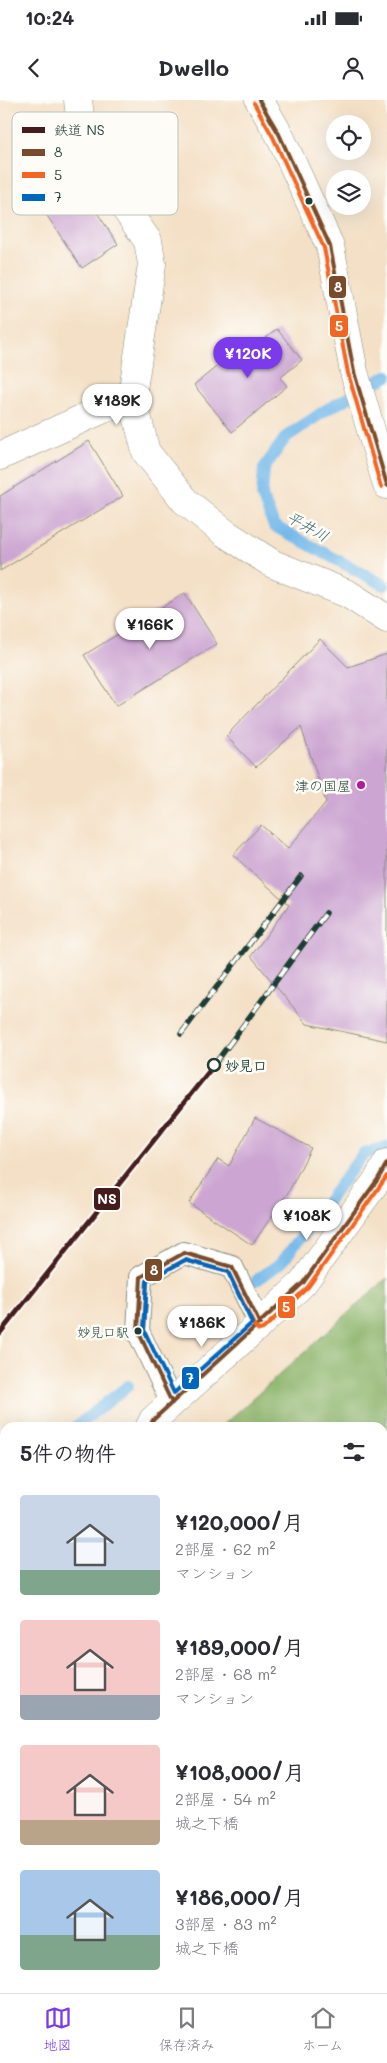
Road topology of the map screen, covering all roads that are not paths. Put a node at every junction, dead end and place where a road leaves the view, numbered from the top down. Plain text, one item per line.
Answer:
1 (259, 100) edge
2 (130, 215) edge
3 (132, 396) junction
4 (0, 456) edge
5 (387, 486) edge
6 (387, 619) edge
7 (382, 1171) edge
8 (260, 1324) junction
9 (172, 1403) junction
10 (152, 1422) edge

1 - 5 street
2 - 3 street
3 - 4 street
3 - 6 street
7 - 8 street
8 - 9 street
8 - 9 lane
9 - 10 street

